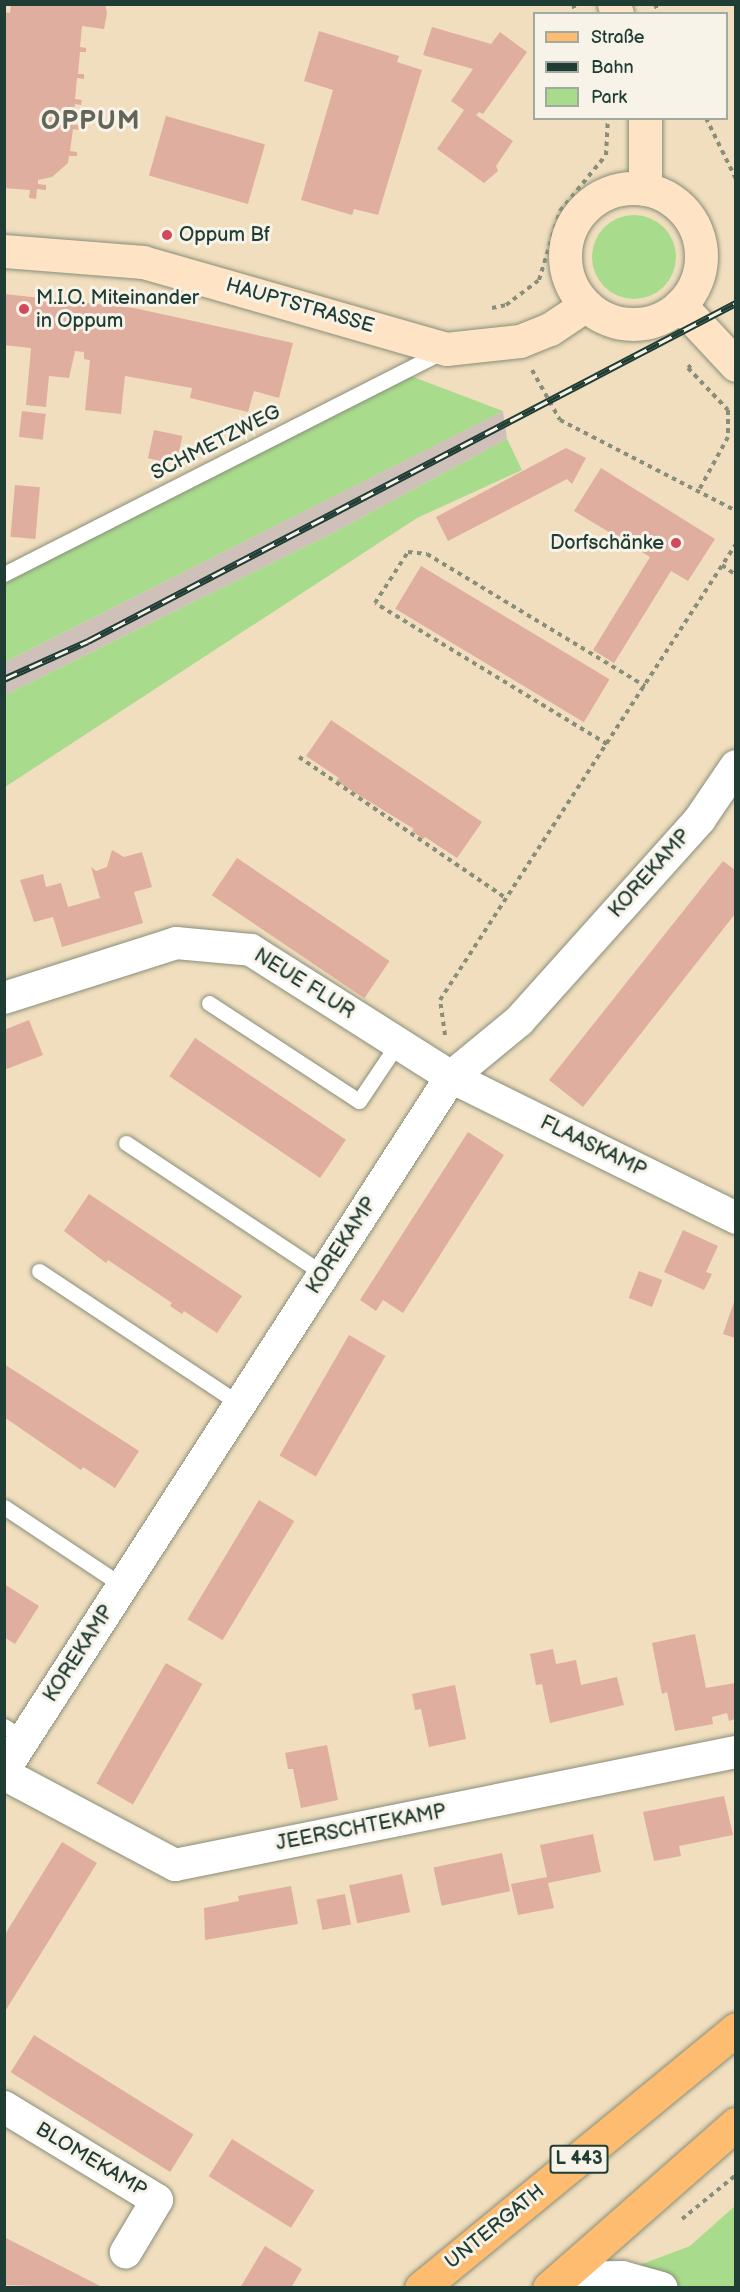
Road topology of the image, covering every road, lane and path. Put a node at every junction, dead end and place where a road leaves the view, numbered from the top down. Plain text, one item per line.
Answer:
1 (608, 120) edge
2 (645, 120) edge
3 (707, 120) edge
4 (735, 179) edge
5 (645, 189) junction
6 (4, 251) edge
7 (506, 305) junction
8 (586, 305) junction
9 (680, 305) junction
10 (486, 309) dead end
11 (520, 341) junction
12 (446, 349) junction
13 (735, 365) edge
14 (688, 368) dead end
15 (699, 490) junction
16 (735, 511) edge
17 (735, 544) edge
18 (722, 566) junction
19 (4, 574) edge
20 (735, 574) edge
21 (645, 686) junction
22 (607, 744) junction
23 (299, 757) dead end
24 (735, 766) edge
25 (507, 899) junction
26 (4, 998) edge
27 (209, 1003) dead end
28 (398, 1043) junction
29 (451, 1077) junction
30 (126, 1143) dead end
31 (735, 1218) edge
32 (39, 1271) dead end
33 (324, 1274) junction
34 (240, 1404) junction
35 (4, 1508) edge
36 (123, 1586) junction
37 (15, 1733) edge
38 (735, 1752) edge
39 (4, 1772) edge
40 (735, 2029) edge
41 (4, 2107) edge
42 (735, 2124) edge
43 (735, 2175) edge
44 (672, 2227) dead end
45 (126, 2252) dead end
46 (555, 2283) edge
47 (421, 2288) edge
48 (662, 2288) edge

1 - 7 path
2 - 5 street
3 - 4 path
5 - 8 street
5 - 9 street
6 - 12 street, HAUPTSTRASSE
7 - 10 path
7 - 11 path
8 - 9 street
8 - 11 street, HAUPTSTRASSE
9 - 13 street
11 - 12 street, HAUPTSTRASSE
11 - 15 path
12 - 19 lane, SCHMETZWEG
14 - 15 path
15 - 16 path
17 - 18 path
18 - 20 path
18 - 21 path
21 - 22 path
21 - 22 path
22 - 25 path
23 - 25 path
24 - 29 street, KOREKAMP
25 - 29 path
26 - 28 street, NEUE FLUR
27 - 28 lane
28 - 29 street, NEUE FLUR
29 - 31 street, FLAASKAMP
29 - 33 street, KOREKAMP
30 - 33 lane
32 - 34 lane
33 - 34 street, KOREKAMP
34 - 36 street, KOREKAMP
35 - 36 lane
36 - 37 street, KOREKAMP
37 - 39 street, KOREKAMP
38 - 39 street, JEERSCHTEKAMP
40 - 47 main road, UNTERGATH / L 443
41 - 45 street, BLOMEKAMP
42 - 46 main road
43 - 44 path
46 - 48 street

